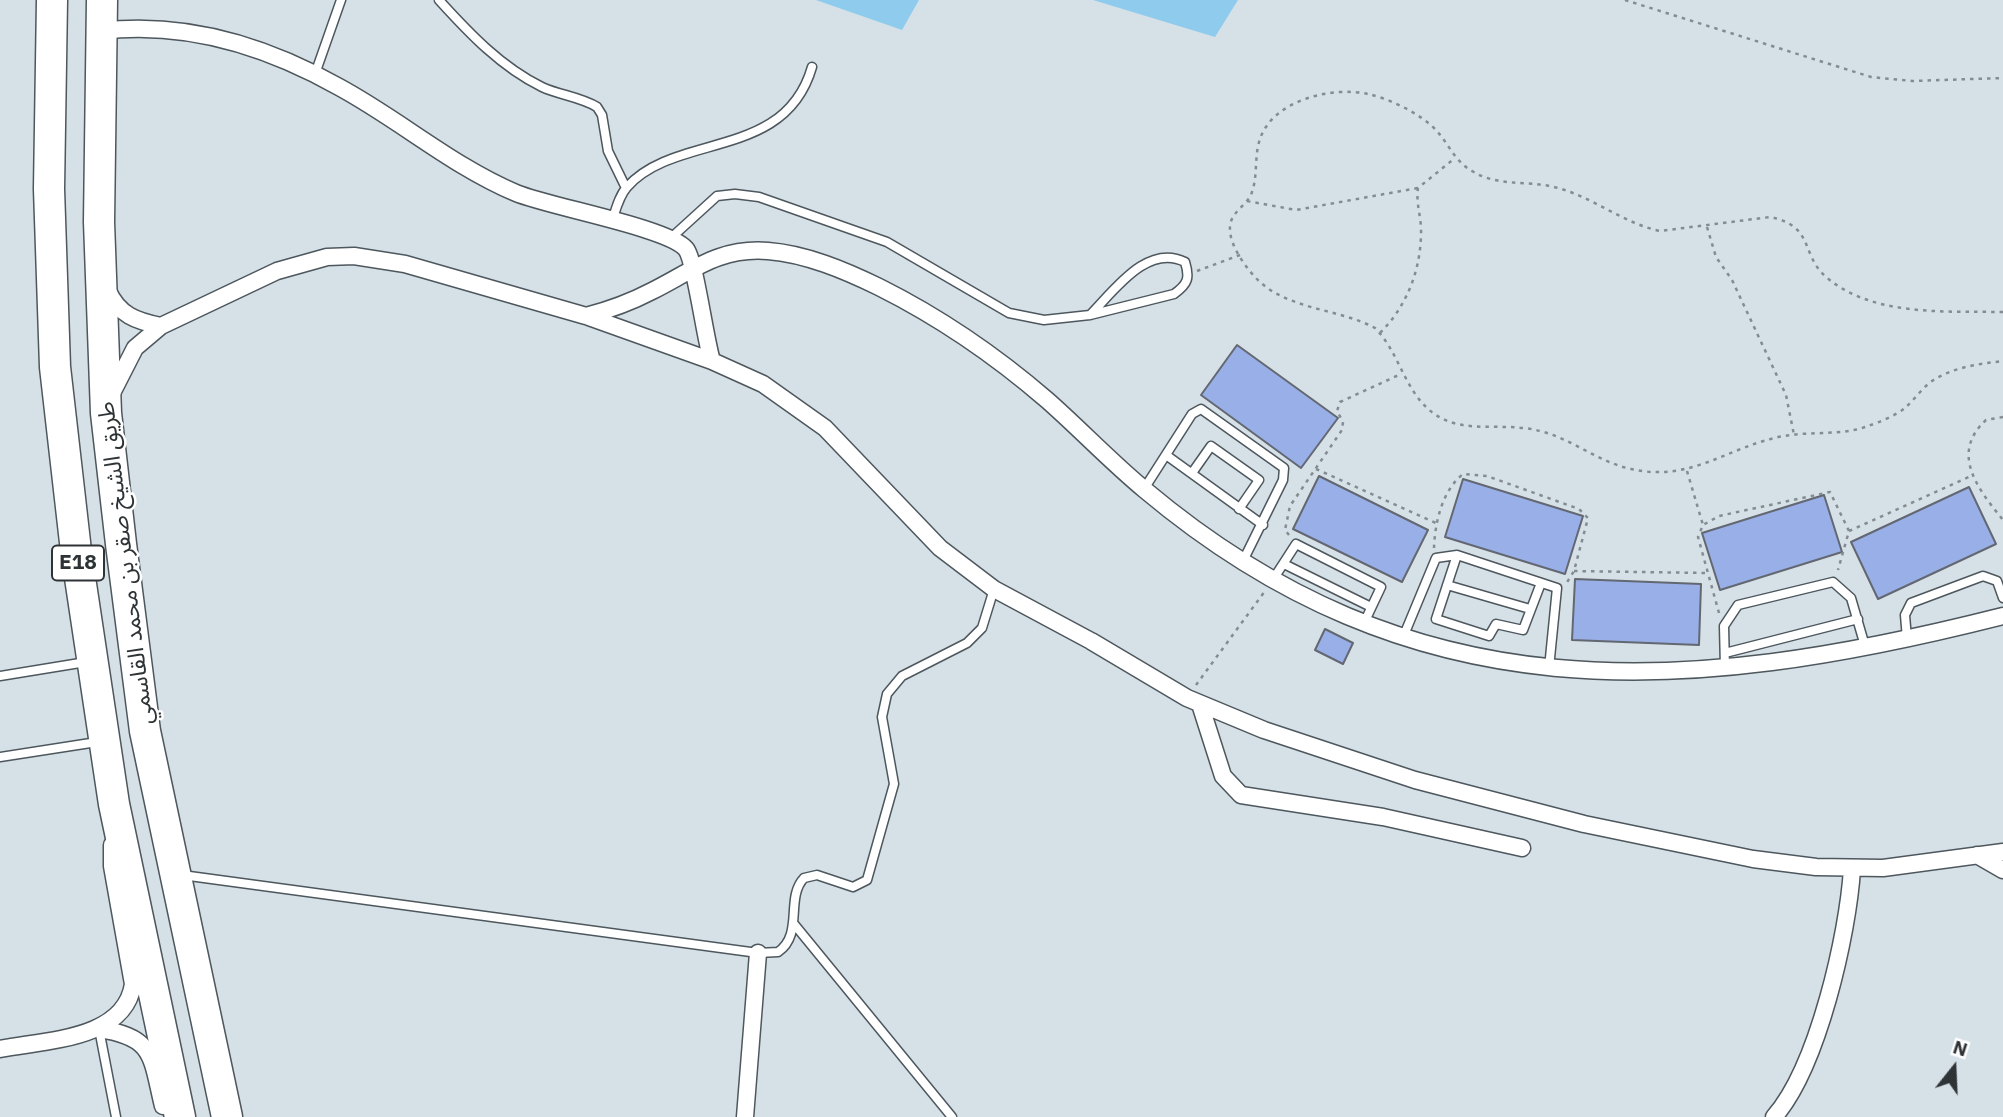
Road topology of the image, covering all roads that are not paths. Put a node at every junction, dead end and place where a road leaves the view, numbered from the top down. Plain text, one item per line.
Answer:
1 (52, 0) edge
2 (102, 0) edge
3 (341, 0) edge
4 (439, 0) edge
5 (101, 31) junction
6 (811, 67) dead end
7 (315, 74) junction
8 (626, 188) junction
9 (612, 221) junction
10 (672, 237) junction
11 (693, 267) junction
12 (101, 273) junction
13 (1090, 315) junction
14 (586, 316) junction
15 (161, 326) junction
16 (712, 361) junction
17 (106, 413) junction
18 (1166, 455) junction
19 (1192, 473) junction
20 (1144, 489) junction
21 (1239, 509) junction
22 (1263, 524) junction
23 (1457, 555) junction
24 (1242, 563) junction
25 (1284, 564) junction
26 (1273, 580) junction
27 (1541, 583) junction
28 (1447, 585) junction
29 (993, 589) junction
30 (2003, 598) edge
31 (1371, 607) junction
32 (1530, 609) junction
33 (2003, 617) edge
34 (1858, 619) junction
35 (1364, 624) junction
36 (1403, 638) junction
37 (1907, 641) junction
38 (1865, 649) junction
39 (93, 661) junction
40 (1725, 661) junction
41 (1549, 668) junction
42 (0, 676) edge
43 (1193, 701) junction
44 (104, 740) junction
45 (0, 757) edge
46 (114, 804) junction
47 (1522, 848) dead end
48 (2003, 852) edge
49 (1977, 855) junction
50 (1852, 869) junction
51 (2003, 870) edge
52 (177, 874) junction
53 (794, 924) junction
54 (758, 953) junction
55 (99, 1029) junction
56 (0, 1049) edge
57 (116, 1117) edge
58 (166, 1117) edge
59 (180, 1117) edge
60 (227, 1117) edge
61 (746, 1117) edge
62 (952, 1117) edge
63 (1774, 1117) edge

1 - 39 highway, طريق الشيخ صقر بن محمد القاسمي / E18
2 - 5 highway, طريق الشيخ صقر بن محمد القاسمي / E18
3 - 7 lane
4 - 8 lane
5 - 7 street
5 - 12 highway, طريق الشيخ صقر بن محمد القاسمي / E18
6 - 8 lane
7 - 9 street
8 - 9 lane
9 - 10 street
10 - 11 street
10 - 13 lane
11 - 14 street
11 - 16 street
11 - 20 street
12 - 15 street
12 - 17 highway, طريق الشيخ صقر بن محمد القاسمي / E18
13 - 13 lane
14 - 15 street
14 - 16 street
15 - 17 street
16 - 29 street
17 - 52 highway, طريق الشيخ صقر بن محمد القاسمي / E18
18 - 19 lane
18 - 20 lane
18 - 22 lane
19 - 21 lane
19 - 21 lane
20 - 24 street
21 - 22 lane
22 - 24 lane
23 - 27 lane
23 - 28 lane
23 - 36 lane
24 - 26 street
25 - 26 lane
25 - 31 lane
25 - 31 lane
26 - 35 street
27 - 32 lane
27 - 41 lane
28 - 32 lane
28 - 32 lane
29 - 43 street
29 - 53 lane
30 - 37 lane
31 - 35 lane
33 - 37 street
34 - 38 lane
34 - 40 lane
34 - 40 lane
35 - 36 street
36 - 41 street
37 - 38 street
38 - 40 street
39 - 42 lane
39 - 44 highway, طريق الشيخ صقر بن محمد القاسمي / E18
40 - 41 street
43 - 47 street
43 - 50 street
44 - 45 lane
44 - 46 highway, طريق الشيخ صقر بن محمد القاسمي / E18
46 - 55 street
46 - 59 highway, طريق الشيخ صقر بن محمد القاسمي / E18
48 - 49 street
49 - 50 street
49 - 51 street
50 - 63 street
52 - 54 lane
52 - 60 highway, طريق الشيخ صقر بن محمد القاسمي / E18
53 - 54 lane
53 - 62 lane
54 - 61 street
55 - 56 street
55 - 57 lane
55 - 58 street

